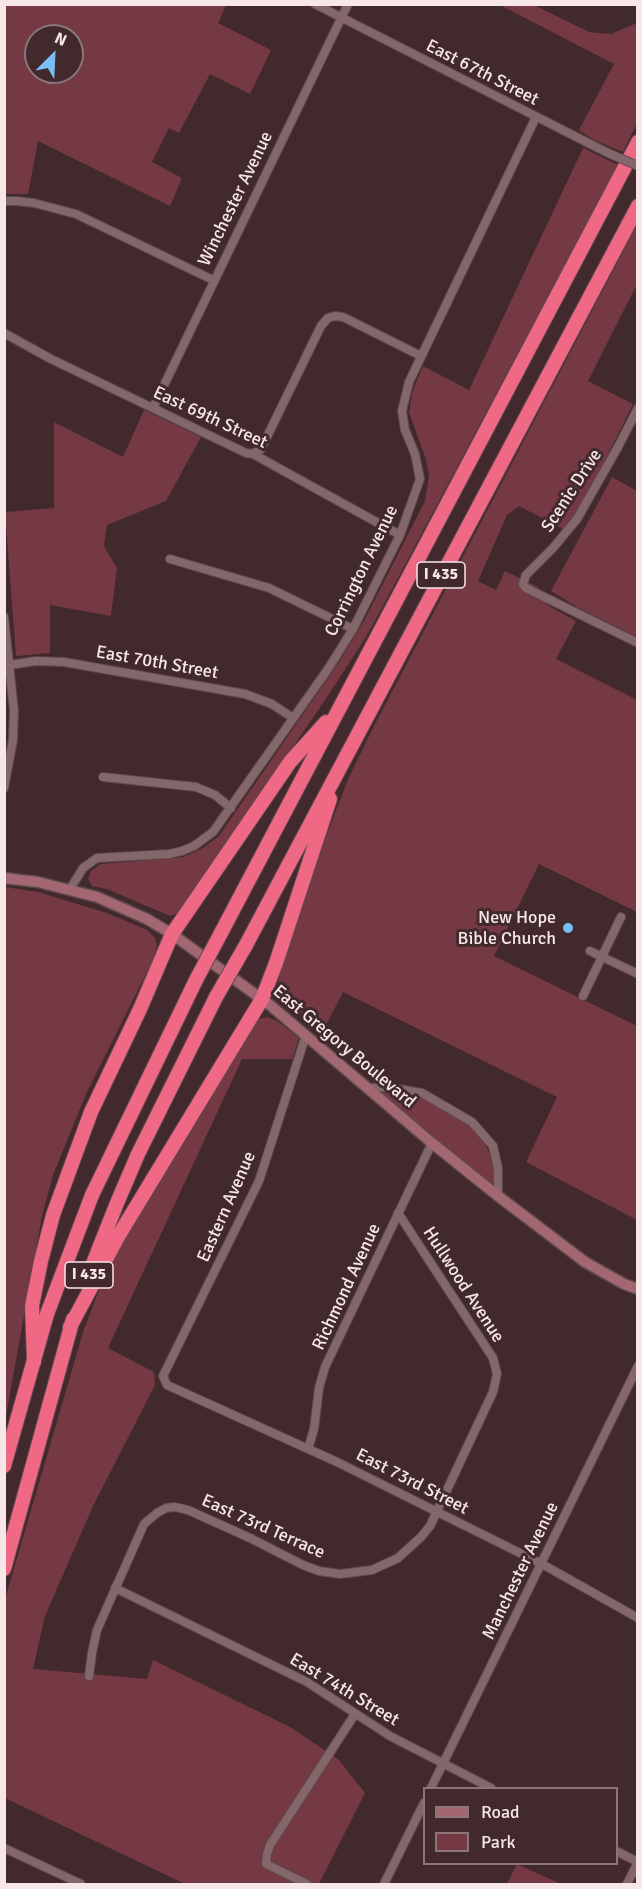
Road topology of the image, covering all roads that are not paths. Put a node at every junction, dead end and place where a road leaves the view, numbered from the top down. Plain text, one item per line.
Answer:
1 (315, 4) edge
2 (348, 4) edge
3 (342, 18) junction
4 (536, 117) junction
5 (638, 142) edge
6 (638, 166) edge
7 (4, 201) edge
8 (638, 206) edge
9 (213, 280) junction
10 (4, 333) edge
11 (421, 356) junction
12 (153, 408) junction
13 (638, 408) edge
14 (253, 454) junction
15 (400, 535) junction
16 (170, 559) dead end
17 (4, 617) edge
18 (353, 629) junction
19 (638, 643) edge
20 (9, 665) junction
21 (342, 704) junction
22 (293, 718) junction
23 (341, 766) junction
24 (103, 777) dead end
25 (4, 788) edge
26 (231, 808) junction
27 (4, 879) edge
28 (70, 889) junction
29 (621, 917) dead end
30 (172, 934) junction
31 (590, 951) dead end
32 (602, 957) junction
33 (638, 974) edge
34 (583, 996) dead end
35 (262, 999) junction
36 (306, 1035) junction
37 (370, 1089) junction
38 (432, 1143) junction
39 (498, 1196) junction
40 (398, 1213) junction
41 (638, 1289) edge
42 (70, 1327) junction
43 (34, 1362) junction
44 (638, 1366) edge
45 (167, 1385) joint
46 (308, 1449) junction
47 (4, 1466) edge
48 (437, 1512) junction
49 (542, 1564) junction
50 (4, 1569) edge
51 (358, 1573) joint
52 (115, 1588) junction
53 (638, 1618) edge
54 (89, 1676) dead end
55 (355, 1714) junction
56 (443, 1764) junction
57 (432, 1787) edge
58 (489, 1787) edge
59 (423, 1805) edge
60 (4, 1848) edge
61 (618, 1852) edge
62 (638, 1862) edge
63 (81, 1884) edge
64 (307, 1884) edge
65 (384, 1884) edge
66 (627, 1884) edge

1 - 3 street, East 67th Street
2 - 3 street, Winchester Avenue
3 - 4 street, East 67th Street
3 - 9 street, Winchester Avenue
4 - 6 street, East 67th Street, bridge
4 - 11 street, Corrington Avenue
5 - 21 highway, I 435
7 - 9 street
8 - 23 highway, I 435
9 - 12 street, Winchester Avenue
10 - 12 street, East 69th Street
11 - 14 street
11 - 15 street, Corrington Avenue
12 - 14 street, East 69th Street
13 - 19 street, Scenic Drive
14 - 15 street, East 69th Street
15 - 18 street, Corrington Avenue
16 - 18 street
17 - 20 street
18 - 22 street, Corrington Avenue
20 - 22 street, East 70th Street
20 - 25 street
21 - 30 highway
21 - 43 highway, I 435, bridge
22 - 26 street, Corrington Avenue
23 - 35 highway
23 - 42 highway, I 435, bridge
24 - 26 street
26 - 28 street, Corrington Avenue
27 - 28 main road, East Gregory Boulevard
28 - 30 main road, East Gregory Boulevard
29 - 32 street
30 - 35 main road, East Gregory Boulevard
30 - 43 highway
31 - 32 street
32 - 33 street
32 - 34 street
35 - 36 main road, East Gregory Boulevard
35 - 42 highway
36 - 37 main road, East Gregory Boulevard
36 - 45 street, Eastern Avenue
37 - 38 main road, East Gregory Boulevard
37 - 39 street
38 - 39 main road, East Gregory Boulevard
38 - 40 street, Richmond Avenue
39 - 41 main road, East Gregory Boulevard
40 - 46 street, Richmond Avenue
40 - 48 street, Hullwood Avenue
42 - 50 highway, I 435
43 - 47 highway, I 435
44 - 49 street, Manchester Avenue
45 - 46 street, East 73rd Street
46 - 48 street, East 73rd Street
48 - 49 street, East 73rd Street
48 - 51 street, Hullwood Avenue
49 - 53 street, East 73rd Street
49 - 56 street, Manchester Avenue
51 - 52 street, East 73rd Terrace
52 - 54 street
52 - 55 street, East 74th Street
55 - 56 street, East 74th Street
55 - 64 street
56 - 57 street, Manchester Avenue
56 - 58 street, East 74th Street
59 - 65 street
60 - 63 street
61 - 62 street
62 - 66 street

